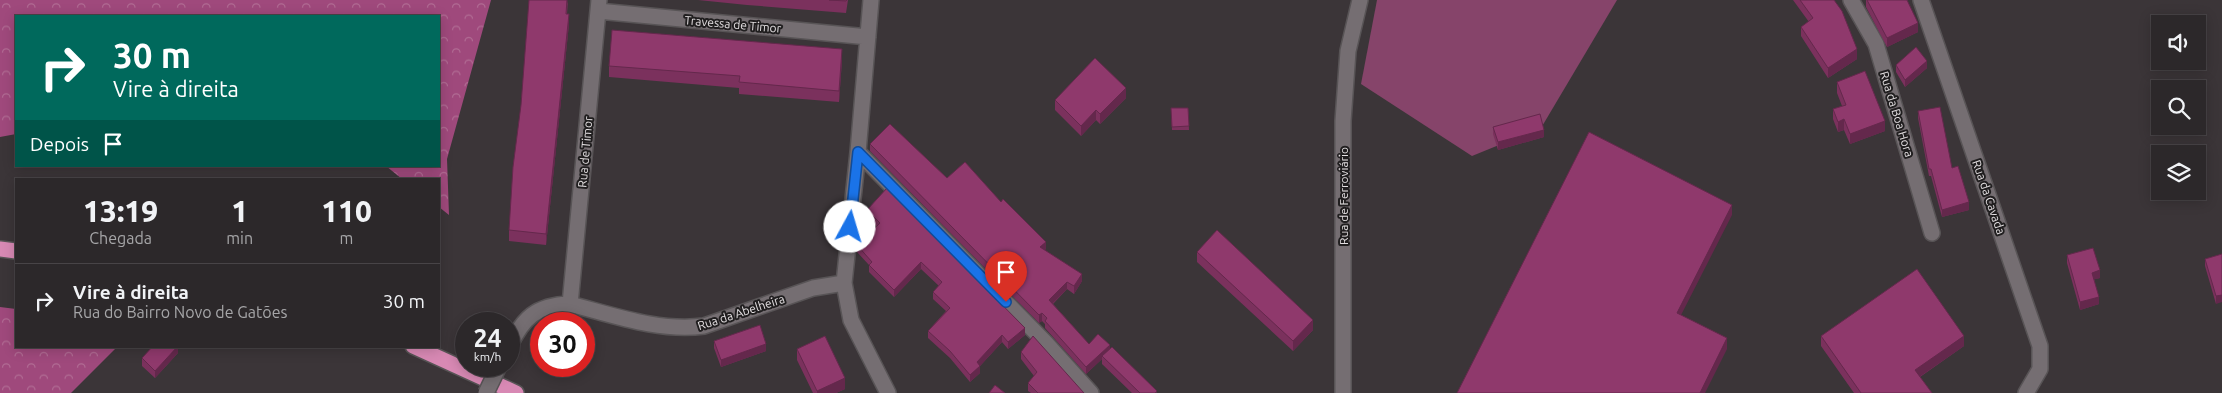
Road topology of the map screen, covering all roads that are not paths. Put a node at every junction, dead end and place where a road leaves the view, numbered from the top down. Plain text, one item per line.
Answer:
1 (871, 0) edge
2 (1360, 0) edge
3 (1851, 0) edge
4 (1922, 0) edge
5 (598, 5) edge
6 (868, 37) junction
7 (858, 152) junction
8 (1932, 233) dead end
9 (0, 249) edge
10 (15, 251) edge
11 (844, 282) junction
12 (570, 304) junction
13 (520, 330) edge
14 (417, 348) edge
15 (494, 377) edge
16 (486, 393) edge
17 (516, 393) edge
18 (888, 393) edge
19 (1091, 393) edge
20 (1343, 393) edge
21 (2026, 393) edge

1 - 6 street
2 - 20 street, Rua de Ferroviário
3 - 8 street, Rua da Boa Hora
4 - 21 street, Rua da Cavada
5 - 6 street, Travessa de Timor
5 - 12 street, Rua de Timor
6 - 7 street
7 - 11 street
7 - 19 street
9 - 10 highway
11 - 12 street, Rua da Abelheira
11 - 18 street
12 - 13 street, Rua da Abelheira
14 - 17 highway
15 - 16 street, bridge

